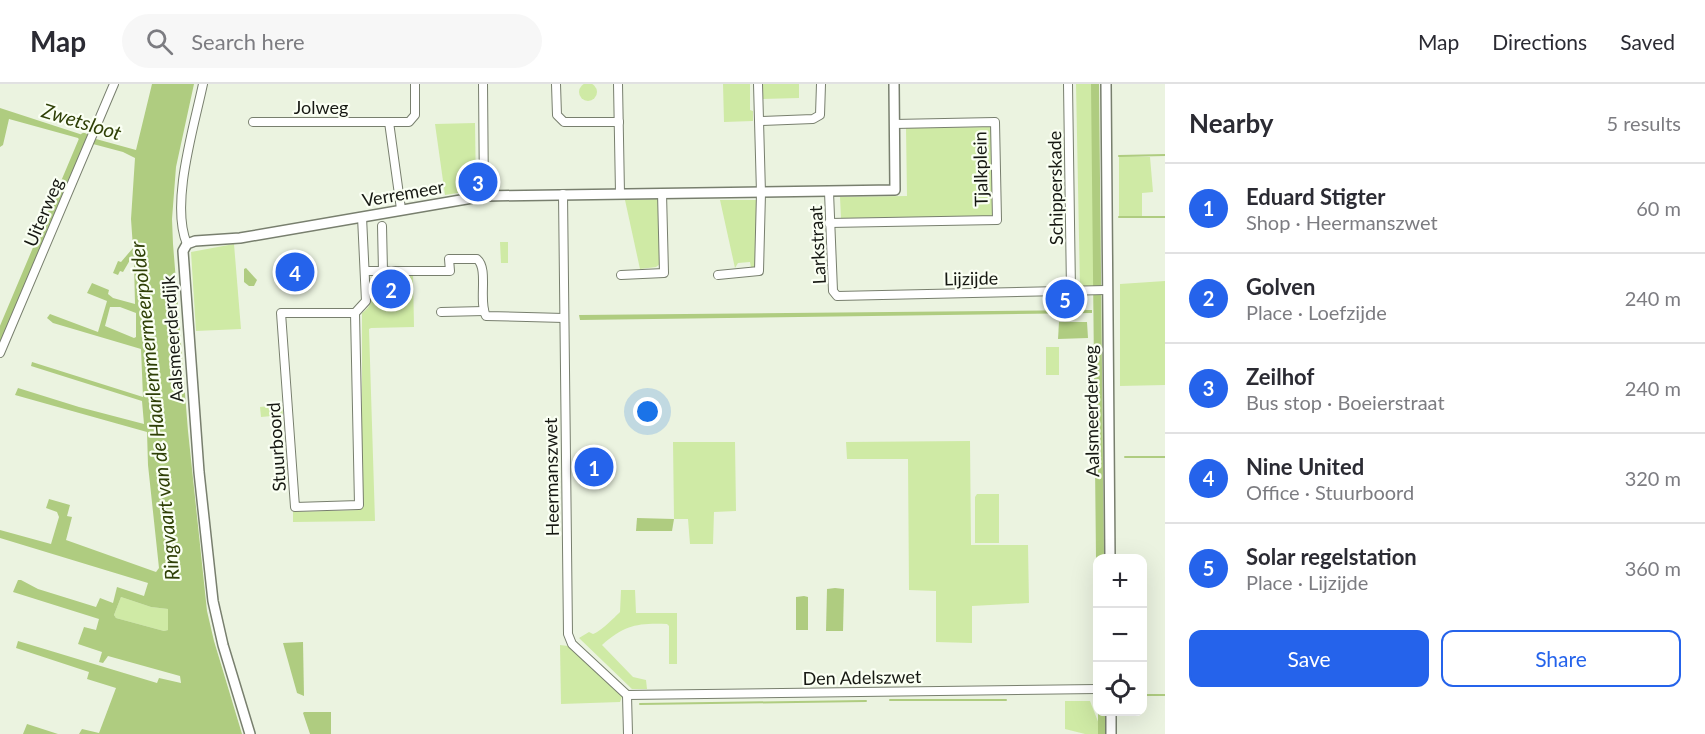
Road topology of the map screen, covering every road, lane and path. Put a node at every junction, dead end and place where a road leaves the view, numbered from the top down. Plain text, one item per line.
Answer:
1 (114, 84) edge
2 (203, 84) edge
3 (415, 84) edge
4 (483, 84) edge
5 (556, 84) edge
6 (618, 84) edge
7 (758, 84) edge
8 (821, 84) edge
9 (894, 84) edge
10 (1068, 84) edge
11 (1106, 84) edge
12 (760, 121) junction
13 (253, 122) dead end
14 (389, 122) junction
15 (619, 122) junction
16 (894, 124) junction
17 (829, 192) junction
18 (620, 193) junction
19 (662, 193) junction
20 (761, 193) junction
21 (563, 194) junction
22 (484, 196) junction
23 (401, 209) junction
24 (362, 217) junction
25 (829, 223) junction
26 (382, 226) dead end
27 (187, 244) junction
28 (365, 271) junction
29 (383, 271) junction
30 (621, 275) dead end
31 (718, 275) dead end
32 (1099, 290) junction
33 (1071, 291) junction
34 (837, 296) joint
35 (484, 311) junction
36 (441, 312) dead end
37 (356, 313) junction
38 (564, 318) junction
39 (0, 353) edge
40 (1110, 554) edge
41 (1093, 689) edge
42 (627, 695) junction
43 (1111, 716) edge
44 (250, 734) edge
45 (628, 734) edge
46 (1111, 734) edge

1 - 39 street, Uiterweg
2 - 27 street, Aalsmeerderdijk
3 - 14 street, Jolweg
4 - 22 street
5 - 15 street
6 - 15 street
7 - 12 street
8 - 12 street
9 - 16 street
10 - 33 street, Schipperskade
11 - 32 street, Aalsmeerderweg
12 - 20 street
13 - 14 street, Jolweg
14 - 23 street
15 - 18 street
16 - 17 street, Verremeer
16 - 25 street, Tjalkplein
17 - 20 street, Verremeer
17 - 25 street, Larkstraat
18 - 19 street, Verremeer
18 - 21 street, Verremeer
19 - 20 street, Verremeer
19 - 30 street
20 - 31 street
21 - 22 street, Verremeer
21 - 38 street, Heermanszwet
22 - 23 street, Verremeer
23 - 24 street, Verremeer
24 - 27 street, Verremeer
24 - 28 street, Stuurboord
25 - 34 street, Larkstraat
26 - 29 street
27 - 44 street, Aalsmeerderdijk
28 - 29 street
28 - 37 street, Stuurboord
29 - 35 street
32 - 33 street, Lijzijde
32 - 40 street, Aalsmeerderweg
33 - 34 street, Lijzijde
35 - 36 street
35 - 38 street
37 - 37 street, Stuurboord
38 - 42 street, Heermanszwet
41 - 42 street, Den Adelszwet
42 - 45 street
43 - 46 street

